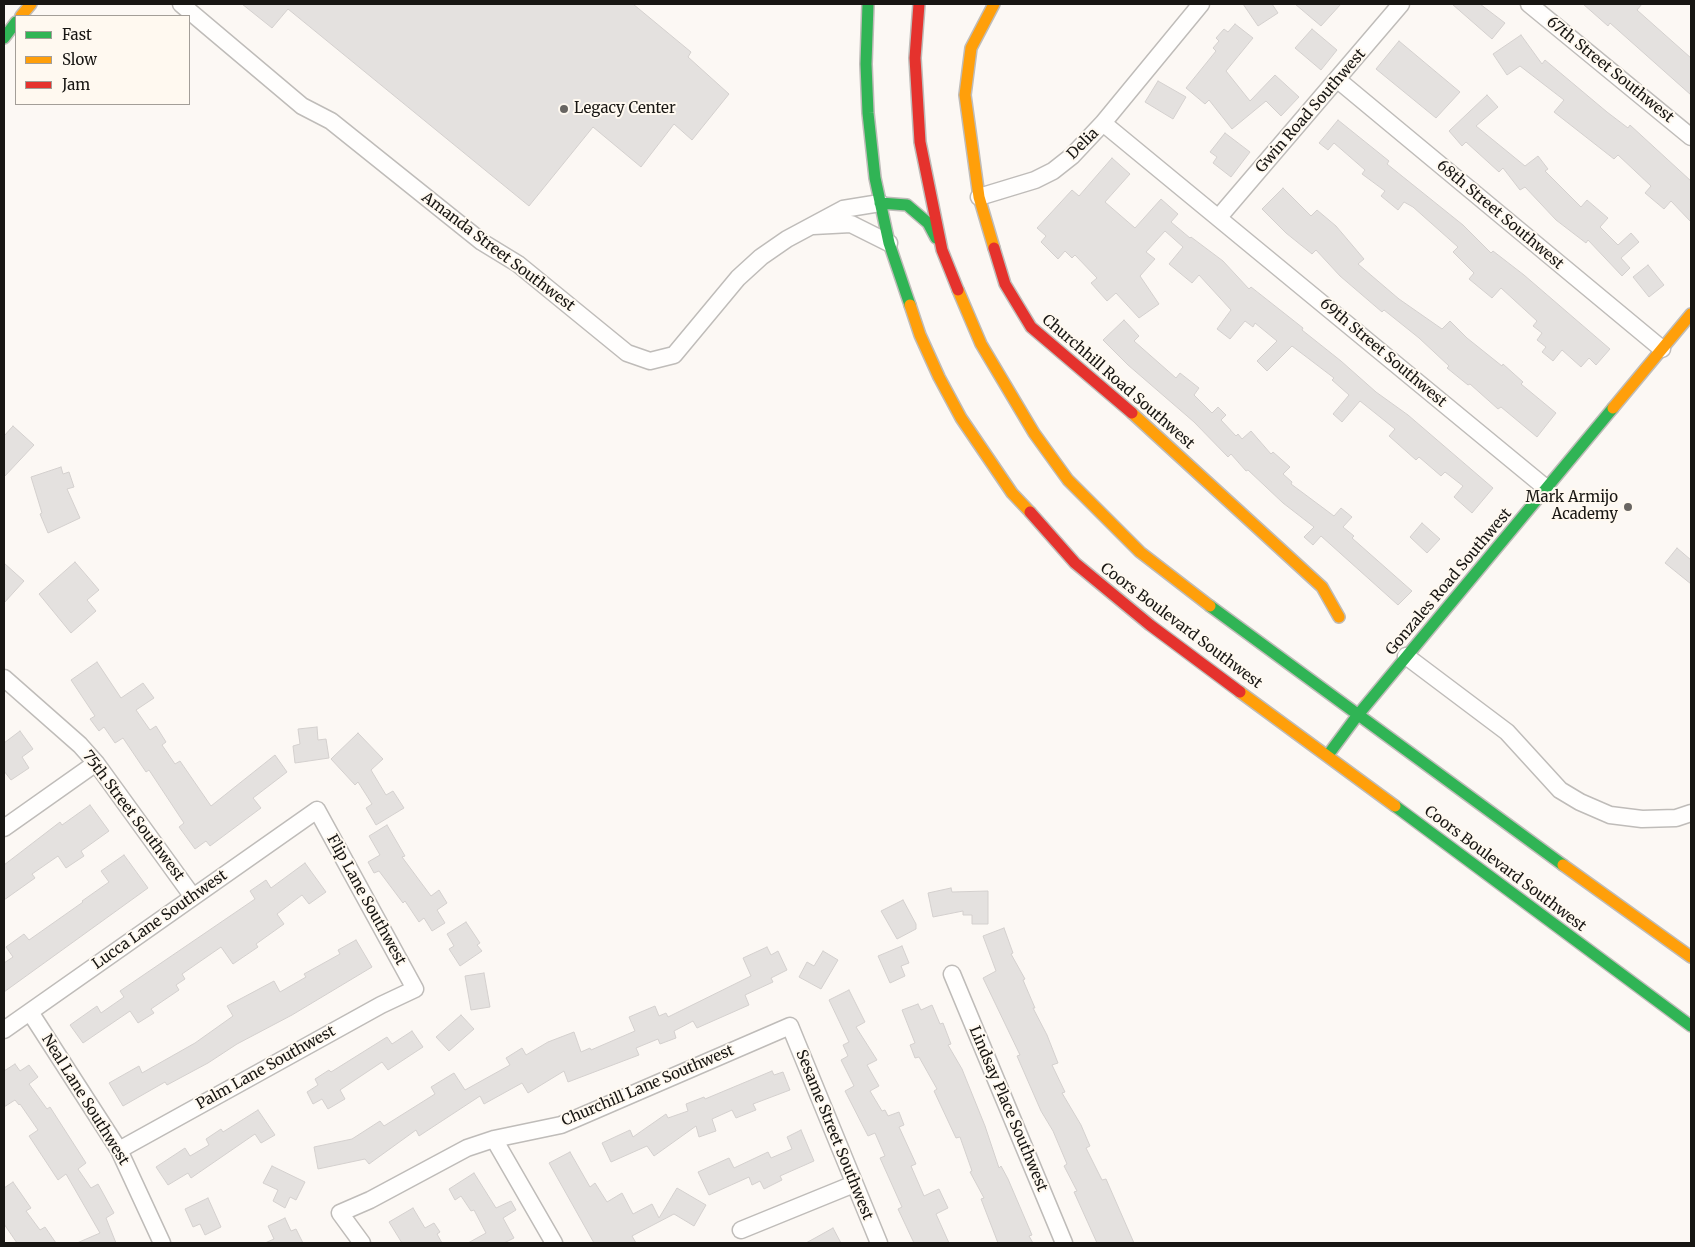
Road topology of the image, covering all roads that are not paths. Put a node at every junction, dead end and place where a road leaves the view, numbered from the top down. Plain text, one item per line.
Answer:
1 (31, 4) edge
2 (181, 4) edge
3 (868, 4) edge
4 (919, 4) edge
5 (994, 4) edge
6 (1201, 4) edge
7 (1401, 4) edge
8 (1529, 4) edge
9 (22, 15) edge
10 (15, 23) edge
11 (4, 38) edge
12 (1338, 80) junction
13 (1103, 123) junction
14 (1691, 137) edge
15 (979, 197) junction
16 (880, 203) junction
17 (1219, 217) junction
18 (811, 226) junction
19 (888, 243) junction
20 (942, 250) junction
21 (1691, 314) edge
22 (1662, 349) junction
23 (1546, 488) junction
24 (1339, 617) dead end
25 (1406, 656) junction
26 (4, 678) edge
27 (1357, 716) junction
28 (1328, 755) junction
29 (96, 763) junction
30 (316, 810) joint
31 (1691, 813) edge
32 (4, 828) edge
33 (193, 897) junction
34 (1691, 957) edge
35 (952, 974) dead end
36 (415, 989) joint
37 (30, 1012) junction
38 (790, 1026) joint
39 (1691, 1026) edge
40 (4, 1030) edge
41 (494, 1138) junction
42 (119, 1150) junction
43 (854, 1184) junction
44 (741, 1230) dead end
45 (162, 1243) edge
46 (362, 1243) edge
47 (554, 1243) edge
48 (879, 1243) edge
49 (1064, 1243) edge

1 - 9 main road
2 - 18 street, Amanda Street Southwest
3 - 16 main road, Coors Boulevard Southwest
4 - 20 main road
5 - 15 main road, Churchhill Road Southwest
6 - 13 street
7 - 12 street, Gwin Road Southwest
8 - 14 street, 67th Street Southwest
10 - 11 main road
12 - 17 street, Gwin Road Southwest
12 - 22 street, 68th Street Southwest
13 - 15 street, Delia
13 - 17 street, Delia
15 - 24 main road, Churchhill Road Southwest
16 - 18 street, Amanda Street Southwest
16 - 19 main road, Coors Boulevard Southwest
16 - 20 main road
17 - 23 street, 69th Street Southwest
18 - 19 street, Amanda Street Southwest
19 - 28 main road, Coors Boulevard Southwest
20 - 27 main road
21 - 22 main road, Gonzales Road Southwest
22 - 23 main road, Gonzales Road Southwest
23 - 25 main road, Gonzales Road Southwest
25 - 27 main road, Gonzales Road Southwest
25 - 31 street
26 - 29 street, 75th Street Southwest
27 - 28 main road, Gonzales Road Southwest
27 - 34 main road
28 - 39 main road, Coors Boulevard Southwest
29 - 32 street
29 - 33 street, 75th Street Southwest
30 - 33 street, Lucca Lane Southwest
30 - 36 street, Flip Lane Southwest
33 - 37 street, Lucca Lane Southwest
35 - 49 street, Lindsay Place Southwest
36 - 42 street, Palm Lane Southwest
37 - 40 street, Lucca Lane Southwest
37 - 42 street, Neal Lane Southwest
38 - 41 street, Churchill Lane Southwest
38 - 43 street, Sesame Street Southwest
41 - 46 street, Churchill Lane Southwest
41 - 47 street
42 - 45 street, Neal Lane Southwest
43 - 44 street
43 - 48 street, Sesame Street Southwest

